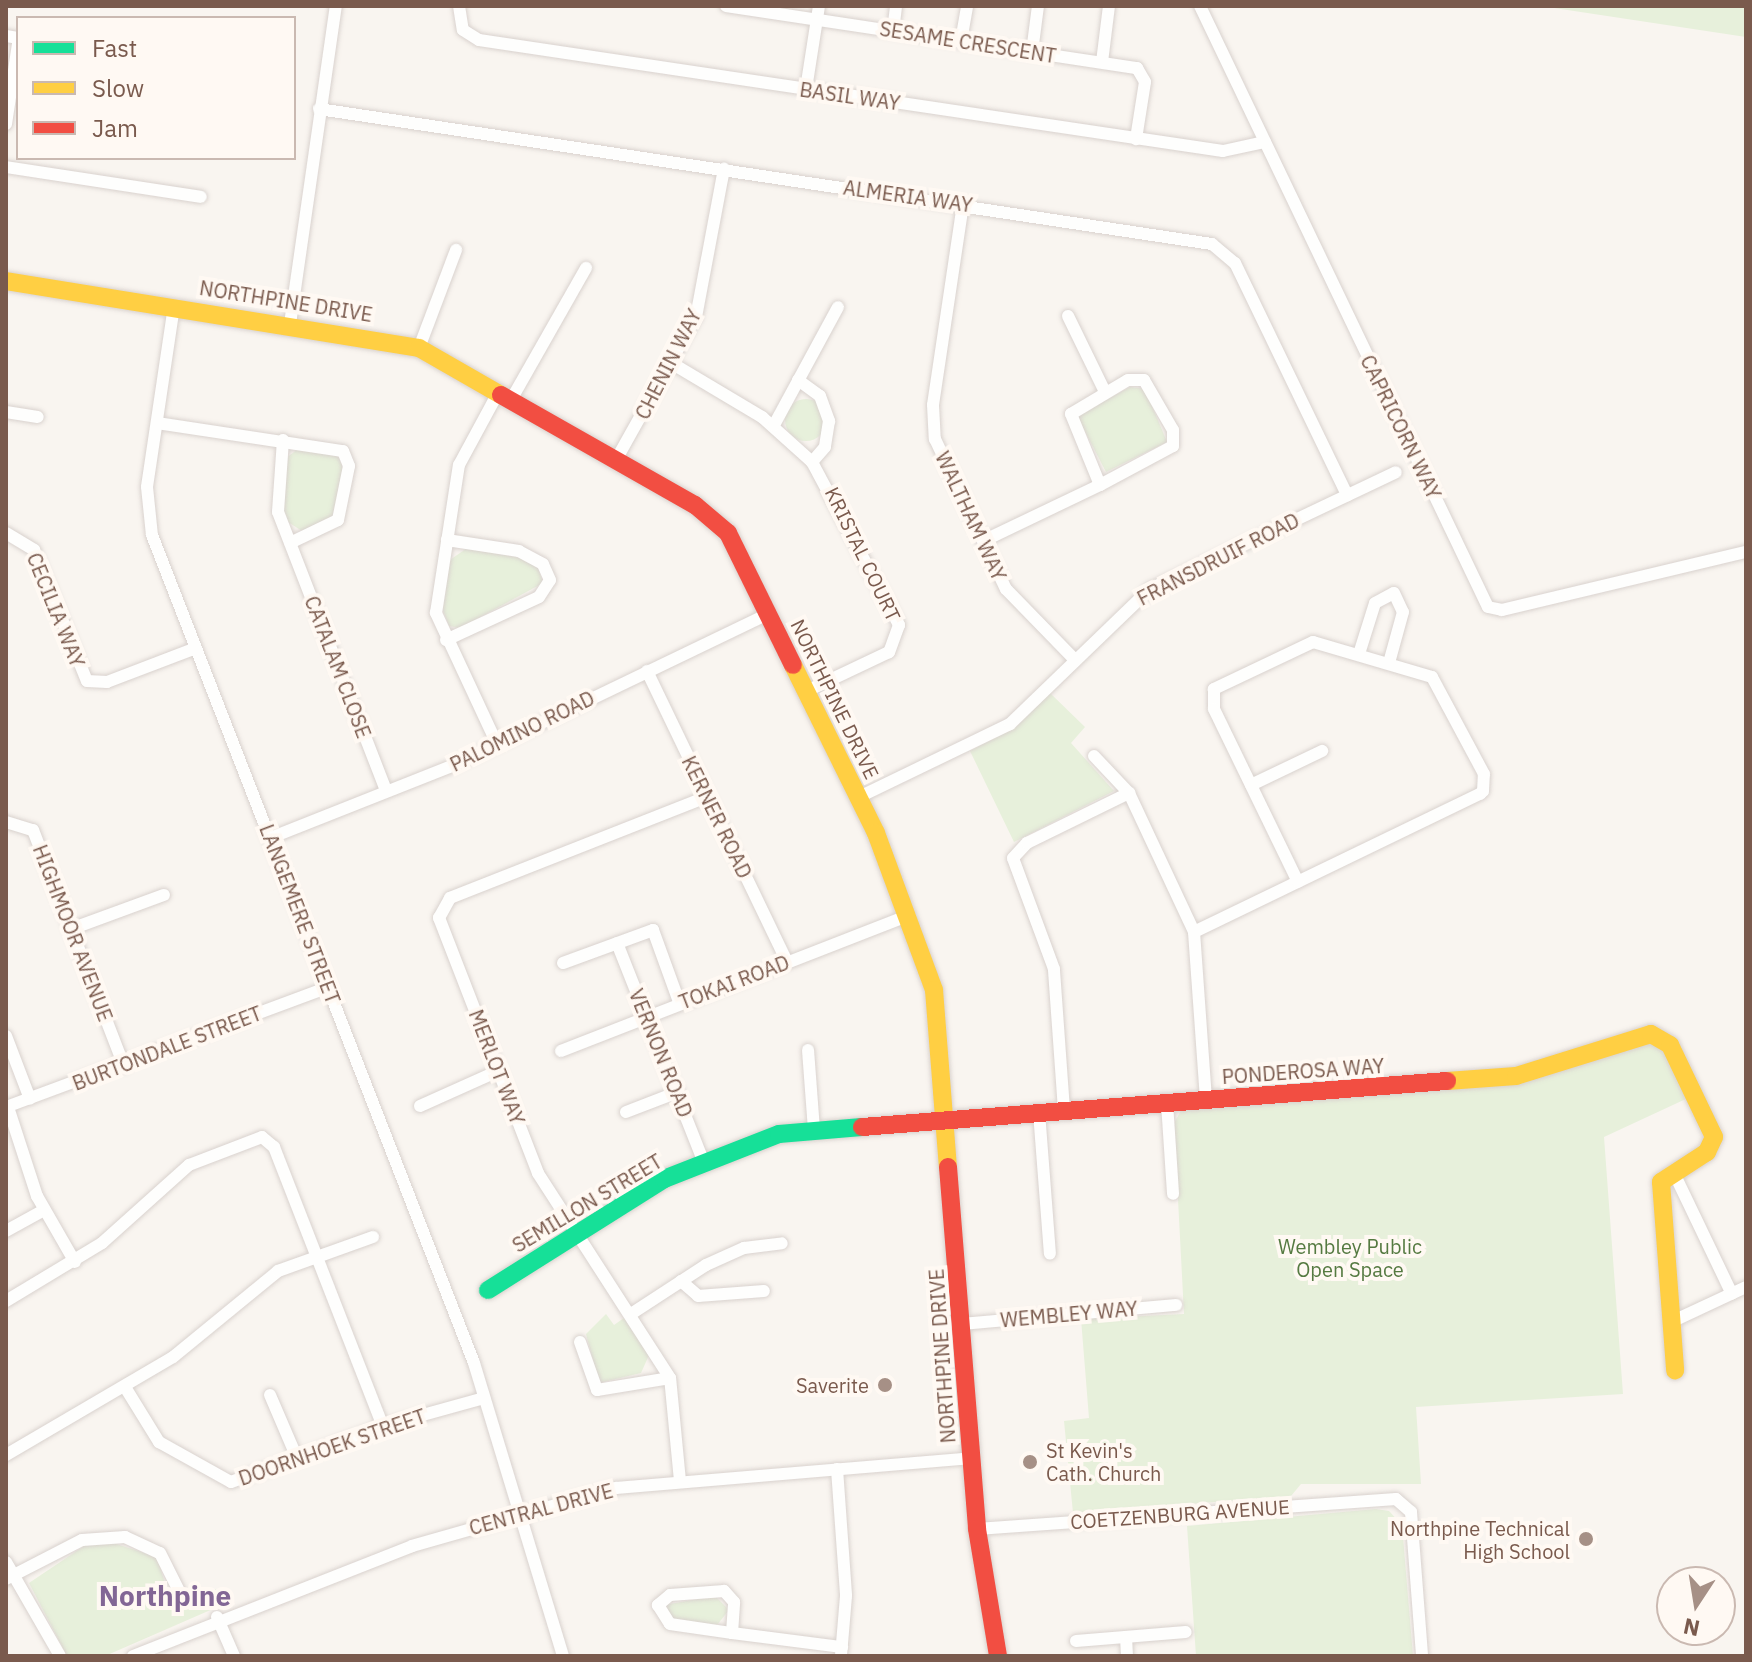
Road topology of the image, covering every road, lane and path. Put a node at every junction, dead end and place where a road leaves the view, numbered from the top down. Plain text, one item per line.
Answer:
1 (336, 6) edge
2 (459, 6) edge
3 (726, 6) edge
4 (896, 6) edge
5 (967, 6) edge
6 (1038, 6) edge
7 (1109, 6) edge
8 (1200, 6) edge
9 (743, 7) edge
10 (818, 13) edge
11 (893, 31) junction
12 (961, 41) junction
13 (1032, 52) junction
14 (16, 57) edge
15 (1102, 62) junction
16 (806, 89) junction
17 (319, 109) junction
18 (6, 124) edge
19 (1136, 139) junction
20 (1265, 142) junction
21 (6, 167) edge
22 (724, 169) junction
23 (201, 197) dead end
24 (963, 204) junction
25 (456, 250) dead end
26 (586, 268) dead end
27 (6, 281) edge
28 (174, 306) junction
29 (838, 307) dead end
30 (1068, 316) dead end
31 (290, 324) junction
32 (419, 348) junction
33 (673, 364) junction
34 (798, 380) junction
35 (1105, 392) junction
36 (504, 397) junction
37 (6, 412) edge
38 (38, 417) dead end
39 (157, 423) junction
40 (774, 425) junction
41 (283, 440) junction
42 (616, 460) junction
43 (812, 462) junction
44 (1396, 472) dead end
45 (1100, 485) junction
46 (1347, 495) junction
47 (6, 533) edge
48 (447, 540) junction
49 (983, 541) junction
50 (290, 543) junction
51 (1746, 552) edge
52 (770, 613) junction
53 (446, 640) junction
54 (196, 648) junction
55 (1359, 654) junction
56 (1074, 659) junction
57 (1389, 663) junction
58 (647, 671) junction
59 (807, 691) junction
60 (497, 744) junction
61 (1322, 751) dead end
62 (1094, 756) dead end
63 (1251, 785) junction
64 (386, 791) junction
65 (1129, 793) junction
66 (707, 797) junction
67 (859, 797) junction
68 (6, 822) edge
69 (270, 838) junction
70 (1298, 882) junction
71 (164, 895) dead end
72 (908, 916) junction
73 (71, 929) junction
74 (1194, 932) junction
75 (617, 943) junction
76 (787, 962) junction
77 (563, 963) dead end
78 (328, 987) junction
79 (679, 1002) junction
80 (647, 1015) junction
81 (6, 1036) edge
82 (808, 1050) dead end
83 (561, 1051) dead end
84 (124, 1066) junction
85 (498, 1071) junction
86 (678, 1092) junction
87 (30, 1099) junction
88 (1206, 1100) junction
89 (1167, 1103) junction
90 (420, 1106) dead end
91 (7, 1107) edge
92 (1064, 1110) junction
93 (626, 1112) dead end
94 (1039, 1112) junction
95 (946, 1120) junction
96 (814, 1129) junction
97 (704, 1163) junction
98 (1673, 1171) junction
99 (1173, 1194) dead end
100 (44, 1210) junction
101 (6, 1231) edge
102 (581, 1232) junction
103 (373, 1237) dead end
104 (782, 1243) dead end
105 (1050, 1254) dead end
106 (318, 1257) junction
107 (75, 1262) junction
108 (681, 1281) junction
109 (1746, 1287) edge
110 (488, 1290) dead end
111 (764, 1291) dead end
112 (1732, 1294) junction
113 (6, 1301) edge
114 (1176, 1305) dead end
115 (634, 1312) junction
116 (1671, 1322) junction
117 (962, 1324) junction
118 (580, 1342) dead end
119 (1675, 1370) dead end
120 (670, 1378) junction
121 (125, 1387) junction
122 (270, 1395) dead end
123 (484, 1398) junction
124 (383, 1426) junction
125 (6, 1455) edge
126 (297, 1458) junction
127 (972, 1458) junction
128 (837, 1469) junction
129 (680, 1481) junction
130 (519, 1514) junction
131 (977, 1529) junction
132 (6, 1562) edge
133 (10, 1578) edge
134 (181, 1595) dead end
135 (217, 1617) junction
136 (1186, 1632) dead end
137 (732, 1633) junction
138 (1126, 1637) junction
139 (1076, 1641) dead end
140 (842, 1652) edge
141 (60, 1656) edge
142 (133, 1656) edge
143 (234, 1656) edge
144 (563, 1656) edge
145 (998, 1656) edge
146 (1127, 1656) edge
147 (1422, 1656) edge

1 - 17 street
2 - 16 street, BASIL WAY
3 - 9 street, SESAME CRESCENT
4 - 11 street
5 - 12 street
6 - 13 street
7 - 15 street
8 - 20 street, CAPRICORN WAY
9 - 10 street, SESAME CRESCENT
10 - 11 street, SESAME CRESCENT
10 - 16 street
11 - 12 street, SESAME CRESCENT
12 - 13 street, SESAME CRESCENT
13 - 15 street, SESAME CRESCENT
14 - 18 street
15 - 19 street, SESAME CRESCENT
16 - 19 street, BASIL WAY
17 - 22 street, ALMERIA WAY
17 - 31 street
19 - 20 street, BASIL WAY
20 - 51 street, CAPRICORN WAY
21 - 23 street
22 - 24 street, ALMERIA WAY
22 - 33 street, CHENIN WAY
24 - 46 street, ALMERIA WAY
24 - 49 street, WALTHAM WAY
25 - 32 street
26 - 36 street
27 - 28 street, NORTHPINE DRIVE
28 - 31 street, NORTHPINE DRIVE
28 - 39 street, LANGEMERE STREET
29 - 34 street
30 - 35 street
31 - 32 street, NORTHPINE DRIVE
32 - 36 street, NORTHPINE DRIVE
33 - 40 street, KRISTAL COURT
33 - 42 street, CHENIN WAY
34 - 40 street
34 - 43 street
35 - 45 street
35 - 45 street
36 - 42 street, NORTHPINE DRIVE
36 - 48 street
37 - 38 street
39 - 41 street
39 - 54 street, LANGEMERE STREET
40 - 43 street, KRISTAL COURT
41 - 50 street, CATALAM CLOSE
41 - 50 street
42 - 52 street, NORTHPINE DRIVE
43 - 59 street, KRISTAL COURT
44 - 46 street, FRANSDRUIF ROAD
45 - 49 street
46 - 56 street, FRANSDRUIF ROAD
47 - 54 street, CECILIA WAY
48 - 53 street
48 - 53 street
49 - 56 street, WALTHAM WAY
50 - 64 street, CATALAM CLOSE
52 - 58 street, PALOMINO ROAD
52 - 59 street, NORTHPINE DRIVE
53 - 60 street
54 - 69 street, LANGEMERE STREET
55 - 57 street
55 - 57 street
55 - 63 street
56 - 67 street, FRANSDRUIF ROAD
57 - 70 street
58 - 60 street, PALOMINO ROAD
58 - 66 street, KERNER ROAD
59 - 67 street, NORTHPINE DRIVE
60 - 64 street, PALOMINO ROAD
61 - 63 street
62 - 65 street
63 - 70 street
64 - 69 street, PALOMINO ROAD
65 - 74 street
65 - 92 street
66 - 76 street, KERNER ROAD
66 - 85 street, MERLOT WAY
67 - 72 street, NORTHPINE DRIVE
68 - 73 street, HIGHMOOR AVENUE
69 - 78 street, LANGEMERE STREET
70 - 74 street
71 - 73 street
72 - 76 street, TOKAI ROAD
72 - 95 street, NORTHPINE DRIVE
73 - 84 street, HIGHMOOR AVENUE
74 - 88 street
75 - 77 street
75 - 79 street
75 - 80 street, VERNON ROAD
76 - 79 street, TOKAI ROAD
78 - 84 street, BURTONDALE STREET
78 - 123 street, LANGEMERE STREET
79 - 80 street, TOKAI ROAD
80 - 83 street, TOKAI ROAD
80 - 86 street, VERNON ROAD
81 - 87 street
82 - 96 street
84 - 87 street, BURTONDALE STREET
85 - 90 street
85 - 102 street, MERLOT WAY
86 - 93 street
86 - 97 street, VERNON ROAD
87 - 91 street, BURTONDALE STREET
88 - 89 street, PONDEROSA WAY
88 - 98 street, PONDEROSA WAY
89 - 92 street, PONDEROSA WAY
89 - 99 street
91 - 100 street
92 - 94 street, PONDEROSA WAY
94 - 95 street, PONDEROSA WAY
94 - 105 street
95 - 96 street, SEMILLON STREET
95 - 117 street, NORTHPINE DRIVE
96 - 97 street, SEMILLON STREET
97 - 102 street, SEMILLON STREET
98 - 112 street
98 - 116 street
100 - 101 street
100 - 107 street
102 - 110 street, SEMILLON STREET
102 - 115 street, MERLOT WAY
103 - 106 street
104 - 108 street
106 - 107 street
106 - 121 street
106 - 124 street
107 - 113 street
108 - 111 street
108 - 115 street
109 - 112 street
112 - 116 street
114 - 117 street, WEMBLEY WAY
115 - 120 street, MERLOT WAY
116 - 119 street
117 - 127 street, NORTHPINE DRIVE
118 - 120 street
120 - 129 street, MERLOT WAY
121 - 125 street
121 - 126 street, DOORNHOEK STREET
122 - 126 street
123 - 124 street, DOORNHOEK STREET
123 - 130 street, LANGEMERE STREET
124 - 126 street, DOORNHOEK STREET
127 - 128 street, CENTRAL DRIVE
127 - 131 street, NORTHPINE DRIVE
128 - 129 street, CENTRAL DRIVE
128 - 140 street
129 - 130 street, CENTRAL DRIVE
130 - 135 street, CENTRAL DRIVE
130 - 144 street, LANGEMERE STREET
131 - 145 street, NORTHPINE DRIVE
131 - 147 street, COETZENBURG AVENUE
132 - 133 street
133 - 134 street
133 - 141 street
135 - 142 street, CENTRAL DRIVE
135 - 143 street
136 - 138 street
137 - 137 street
137 - 140 street
138 - 139 street
138 - 146 street

